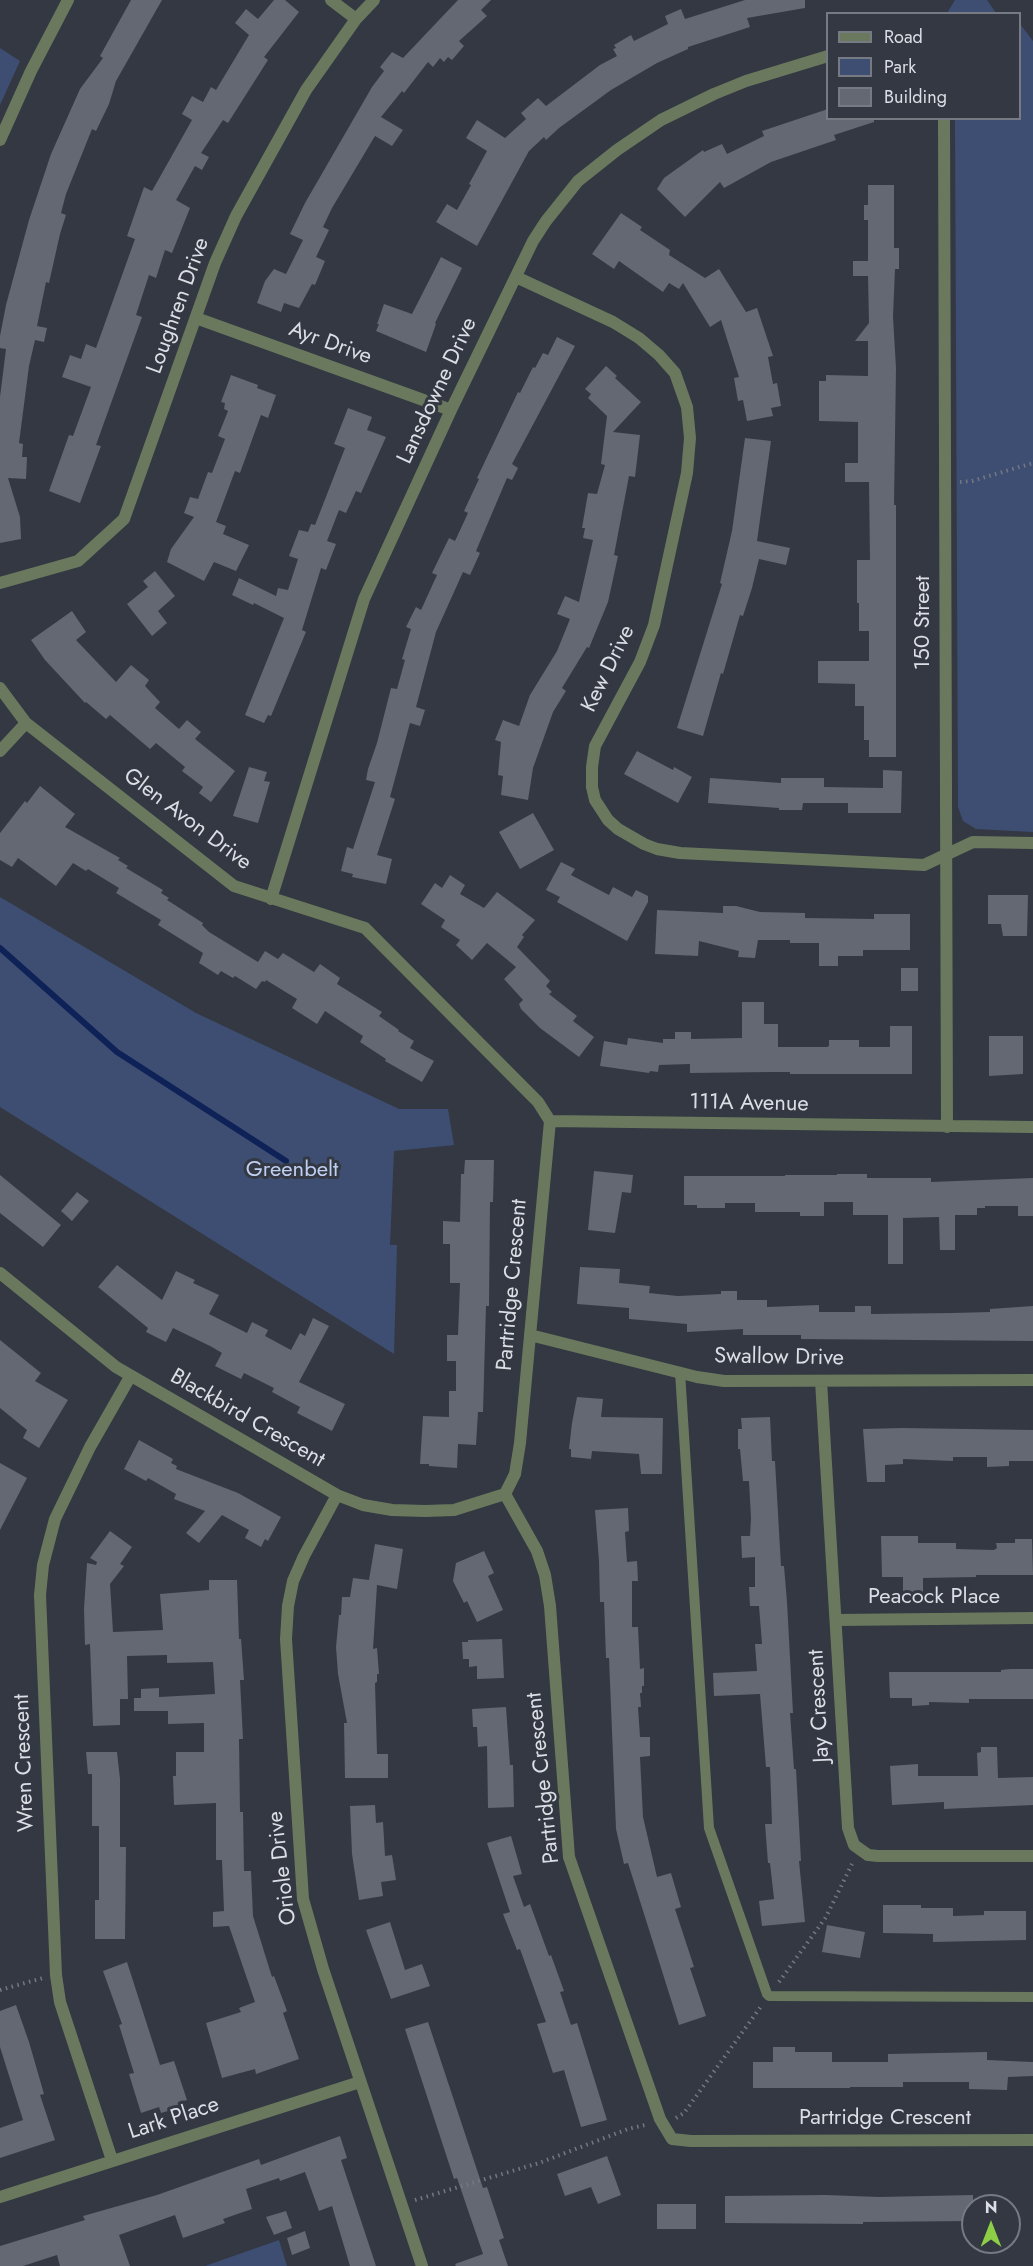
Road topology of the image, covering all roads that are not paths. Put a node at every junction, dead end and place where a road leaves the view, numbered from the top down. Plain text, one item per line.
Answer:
1 (68, 0) edge
2 (331, 0) edge
3 (374, 0) edge
4 (356, 19) junction
5 (826, 57) edge
6 (944, 120) edge
7 (0, 140) edge
8 (516, 277) junction
9 (196, 318) junction
10 (451, 410) junction
11 (0, 583) edge
12 (0, 688) edge
13 (26, 723) junction
14 (0, 751) edge
15 (1033, 843) edge
16 (948, 854) junction
17 (271, 899) junction
18 (549, 1121) junction
19 (947, 1127) junction
20 (1033, 1127) edge
21 (0, 1273) edge
22 (530, 1335) junction
23 (680, 1372) junction
24 (130, 1377) junction
25 (1033, 1380) edge
26 (821, 1381) junction
27 (505, 1494) junction
28 (337, 1495) junction
29 (1033, 1618) edge
30 (836, 1620) junction
31 (1033, 1856) edge
32 (1033, 1997) edge
33 (360, 2082) junction
34 (1033, 2140) edge
35 (112, 2160) junction
36 (0, 2198) edge
37 (422, 2266) edge

1 - 7 street
2 - 4 street
3 - 4 street, Loughren Drive
4 - 9 street, Loughren Drive
5 - 8 street, Lansdowne Drive
6 - 16 street, 150 Street
8 - 10 street, Lansdowne Drive
8 - 16 street, Kew Drive
9 - 10 street, Ayr Drive
9 - 11 street, Loughren Drive
10 - 17 street, Lansdowne Drive
12 - 13 street, Glen Avon Drive
13 - 14 street
13 - 17 street, Glen Avon Drive
15 - 16 street, Kew Drive
16 - 19 street, 150 Street
17 - 18 street, Glen Avon Drive
18 - 19 street, 111A Avenue
18 - 22 street, Partridge Crescent
19 - 20 street, 111A Avenue
21 - 24 street, Blackbird Crescent
22 - 23 street, Swallow Drive
22 - 27 street, Partridge Crescent
23 - 26 street, Swallow Drive
23 - 32 lane
24 - 28 street, Blackbird Crescent
24 - 35 street, Wren Crescent
25 - 26 street, Swallow Drive
26 - 30 street, Jay Crescent
27 - 28 street, Blackbird Crescent
27 - 34 street, Partridge Crescent
28 - 33 street, Oriole Drive
29 - 30 street, Peacock Place
30 - 31 street, Jay Crescent
33 - 35 street, Lark Place
33 - 37 street, Oriole Drive
35 - 36 street, Lark Place

